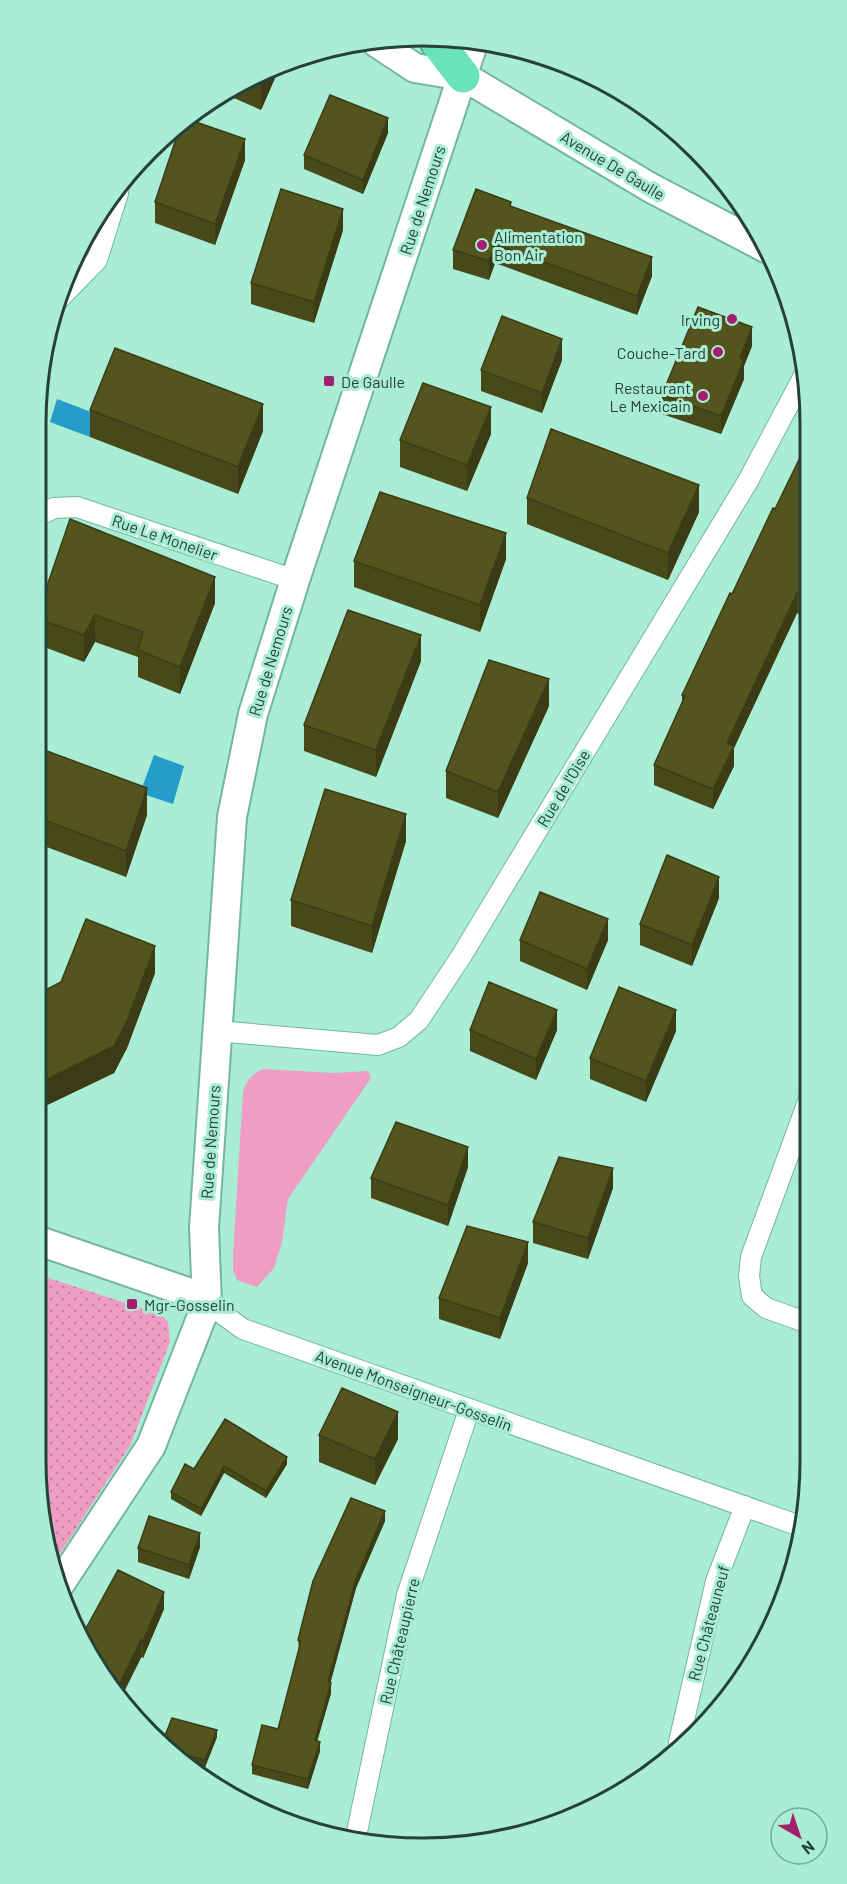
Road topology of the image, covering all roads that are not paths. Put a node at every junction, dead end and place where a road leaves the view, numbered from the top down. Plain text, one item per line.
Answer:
1 (445, 47) edge
2 (386, 49) edge
3 (468, 61) edge
4 (112, 212) edge
5 (754, 242) edge
6 (73, 284) edge
7 (798, 386) edge
8 (47, 512) edge
9 (294, 580) junction
10 (217, 1031) junction
11 (800, 1123) edge
12 (47, 1244) edge
13 (207, 1303) junction
14 (800, 1320) edge
15 (469, 1410) junction
16 (745, 1506) junction
17 (795, 1524) edge
18 (65, 1575) edge
19 (680, 1736) edge
20 (357, 1831) edge

1 - 3 highway
2 - 3 street
3 - 5 street, Avenue De Gaulle
3 - 9 street, Rue de Nemours
4 - 6 street
7 - 10 street, Rue de l'Oise
8 - 9 street, Rue Le Monelier
9 - 10 street, Rue de Nemours
10 - 13 street, Rue de Nemours
11 - 14 street
12 - 13 street, Avenue Monseigneur-Gosselin
13 - 15 street, Avenue Monseigneur-Gosselin
13 - 18 street
15 - 16 street, Avenue Monseigneur-Gosselin
15 - 20 street, Rue Châteaupierre
16 - 17 street, Avenue Monseigneur-Gosselin
16 - 19 street, Rue Châteauneuf

